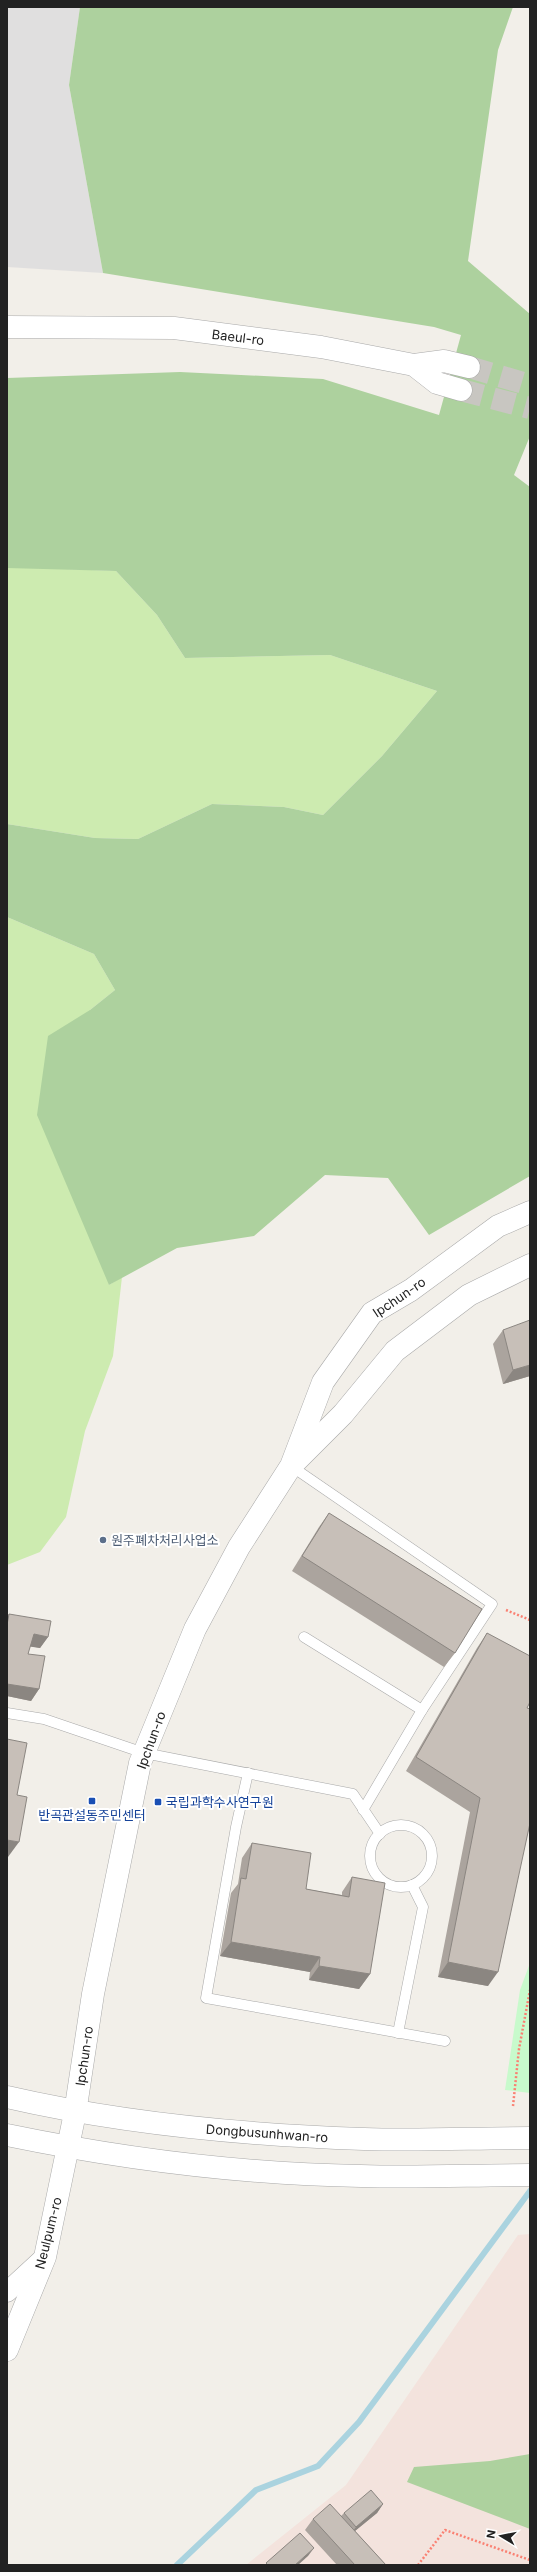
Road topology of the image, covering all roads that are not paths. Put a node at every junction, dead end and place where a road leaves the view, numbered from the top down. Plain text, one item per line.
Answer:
1 (7, 327) edge
2 (414, 365) junction
3 (469, 367) tunnel mouth
4 (461, 390) tunnel mouth
5 (530, 1212) edge
6 (530, 1265) edge
7 (291, 1466) junction
8 (304, 1637) dead end
9 (422, 1710) junction
10 (7, 1713) edge
11 (144, 1753) junction
12 (248, 1773) junction
13 (363, 1810) junction
14 (380, 1834) junction
15 (412, 1885) junction
16 (398, 2033) junction
17 (446, 2041) dead end
18 (7, 2097) edge
19 (76, 2113) junction
20 (7, 2135) edge
21 (530, 2138) edge
22 (68, 2147) junction
23 (530, 2175) edge
24 (45, 2257) junction
25 (7, 2292) edge
26 (7, 2350) edge

1 - 2 street, Baeul-ro
2 - 3 street
2 - 4 street, Baeul-ro
5 - 7 street, Ipchun-ro
6 - 7 street, Ipchun-ro
7 - 9 lane
7 - 11 street, Ipchun-ro
8 - 9 lane
9 - 13 lane
10 - 11 lane
11 - 12 lane
11 - 19 street, Ipchun-ro
12 - 13 lane
12 - 16 lane
13 - 14 lane
14 - 15 lane
14 - 15 lane
15 - 16 lane
16 - 17 lane
18 - 19 street, Dongbusunhwan-ro
19 - 21 street, Dongbusunhwan-ro
19 - 22 street, Neulpum-ro
20 - 22 street
22 - 23 street
22 - 24 street, Neulpum-ro
24 - 25 street
24 - 26 street, Neulpum-ro

